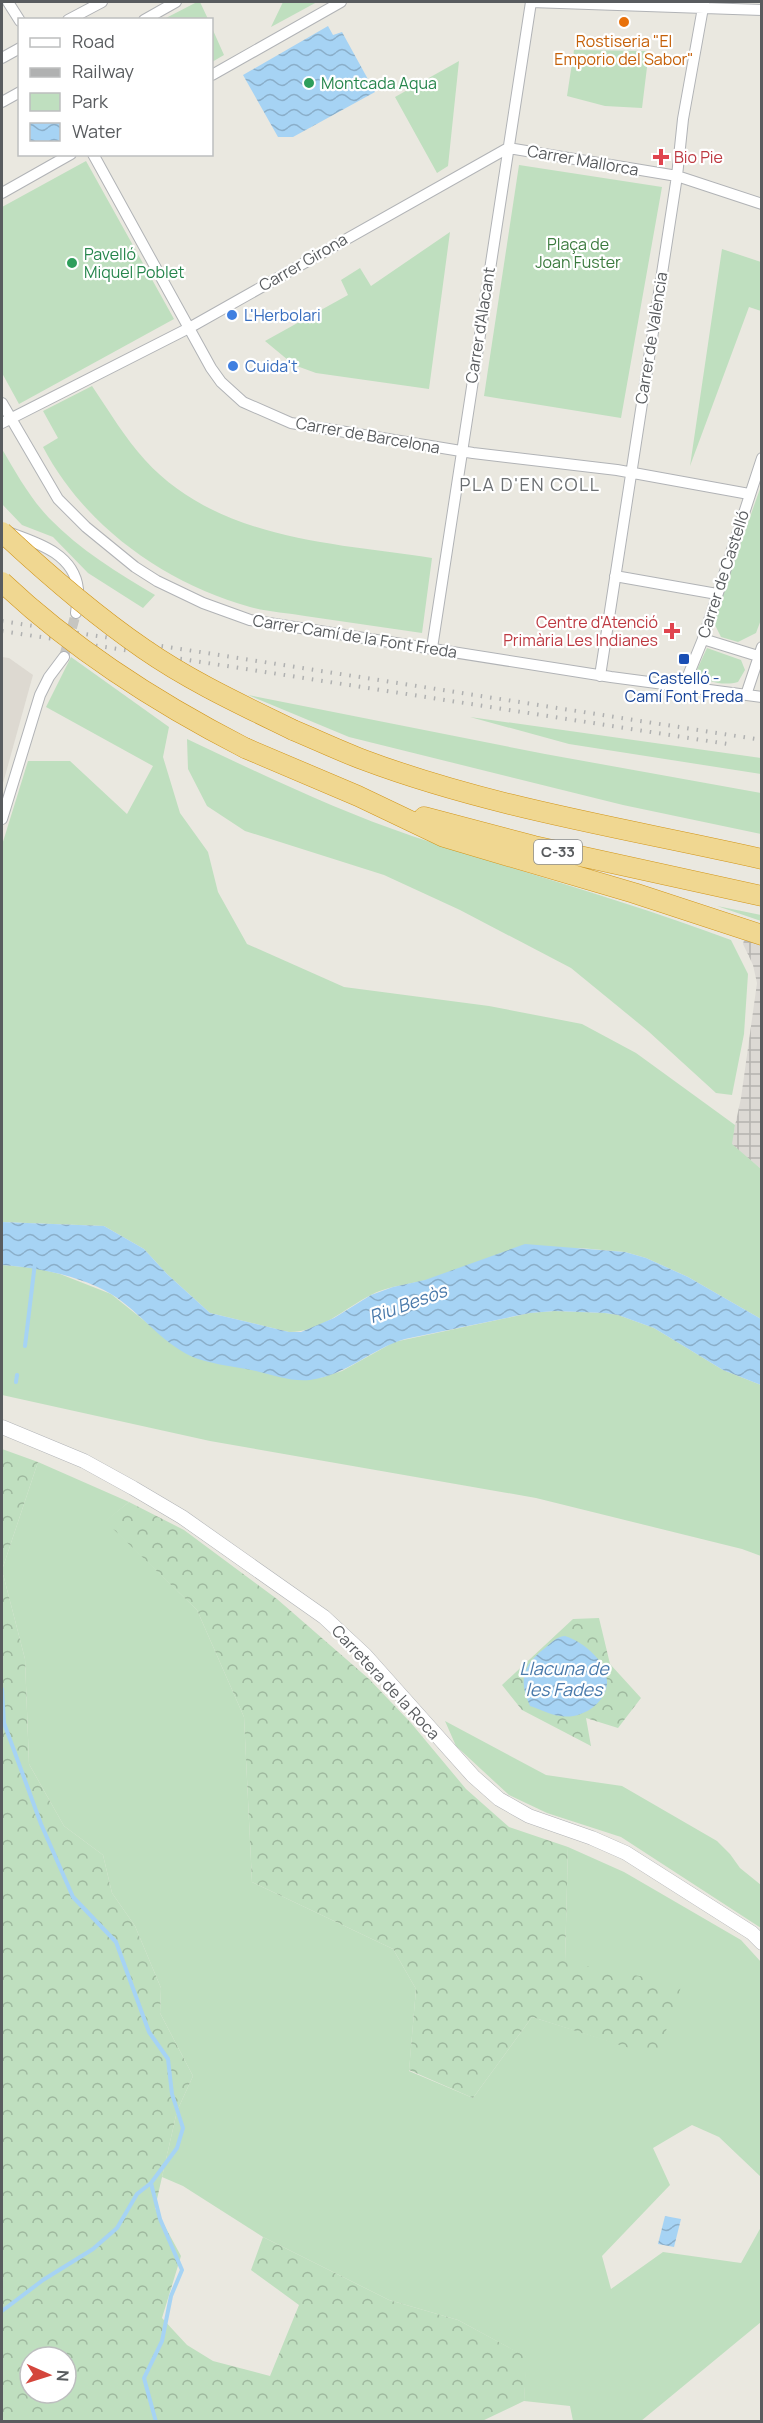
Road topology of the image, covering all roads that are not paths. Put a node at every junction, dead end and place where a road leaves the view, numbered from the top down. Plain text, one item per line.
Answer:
1 (8, 2) edge
2 (102, 2) edge
3 (176, 2) edge
4 (341, 2) edge
5 (531, 2) edge
6 (704, 5) edge
7 (762, 10) edge
8 (18, 18) edge
9 (72, 18) edge
10 (148, 18) edge
11 (18, 49) edge
12 (2, 58) edge
13 (213, 74) edge
14 (18, 93) edge
15 (2, 102) edge
16 (508, 148) junction
17 (67, 156) edge
18 (94, 156) edge
19 (677, 176) junction
20 (2, 193) edge
21 (762, 204) edge
22 (189, 328) junction
23 (2, 403) edge
24 (6, 421) edge
25 (462, 451) junction
26 (762, 458) edge
27 (630, 472) junction
28 (749, 494) junction
29 (2, 531) edge
30 (615, 576) junction
31 (2, 582) edge
32 (717, 594) junction
33 (76, 613) tunnel mouth
34 (704, 639) junction
35 (432, 648) junction
36 (760, 651) edge
37 (64, 657) tunnel mouth
38 (600, 676) junction
39 (683, 688) junction
40 (746, 695) junction
41 (762, 697) edge
42 (358, 796) junction
43 (2, 819) edge
44 (762, 859) edge
45 (762, 896) edge
46 (762, 935) edge
47 (2, 1427) edge
48 (762, 1943) edge

1 - 8 street
2 - 9 street
3 - 10 street
4 - 13 street
5 - 6 street
5 - 16 street, Carrer d'Alacant
6 - 7 street
6 - 19 street, Carrer de València
11 - 12 street
14 - 15 street
16 - 19 street, Carrer Mallorca
16 - 22 street, Carrer Girona
16 - 25 street, Carrer d'Alacant
17 - 20 street
18 - 22 street, Carrer de Barcelona
19 - 21 street, Carrer Mallorca
19 - 27 street, Carrer de València
22 - 24 street, Carrer Girona
22 - 25 street, Carrer de Barcelona
23 - 24 street, Carrer Camí de la Font Freda
24 - 35 street, Carrer Camí de la Font Freda
25 - 27 street, Carrer de Barcelona
25 - 35 street, Carrer d'Alacant
26 - 28 street, Carrer de Castelló
27 - 28 street, Carrer de Barcelona
27 - 30 street, Carrer de València
28 - 32 street, Carrer de Castelló
29 - 33 street
29 - 44 highway, C-33, bridge
30 - 32 street
30 - 38 street, Carrer de València
31 - 42 highway, C-33, bridge
32 - 34 street, Carrer de Castelló
34 - 36 street
34 - 39 street, Carrer de Castelló
35 - 38 street, Carrer Camí de la Font Freda
36 - 40 street
37 - 43 street
38 - 39 street, Carrer Camí de la Font Freda
39 - 40 street, Carrer Camí de la Font Freda
40 - 41 street, Carrer Camí de la Font Freda
42 - 45 highway, C-33
42 - 46 highway
47 - 48 street, Carretera de la Roca

